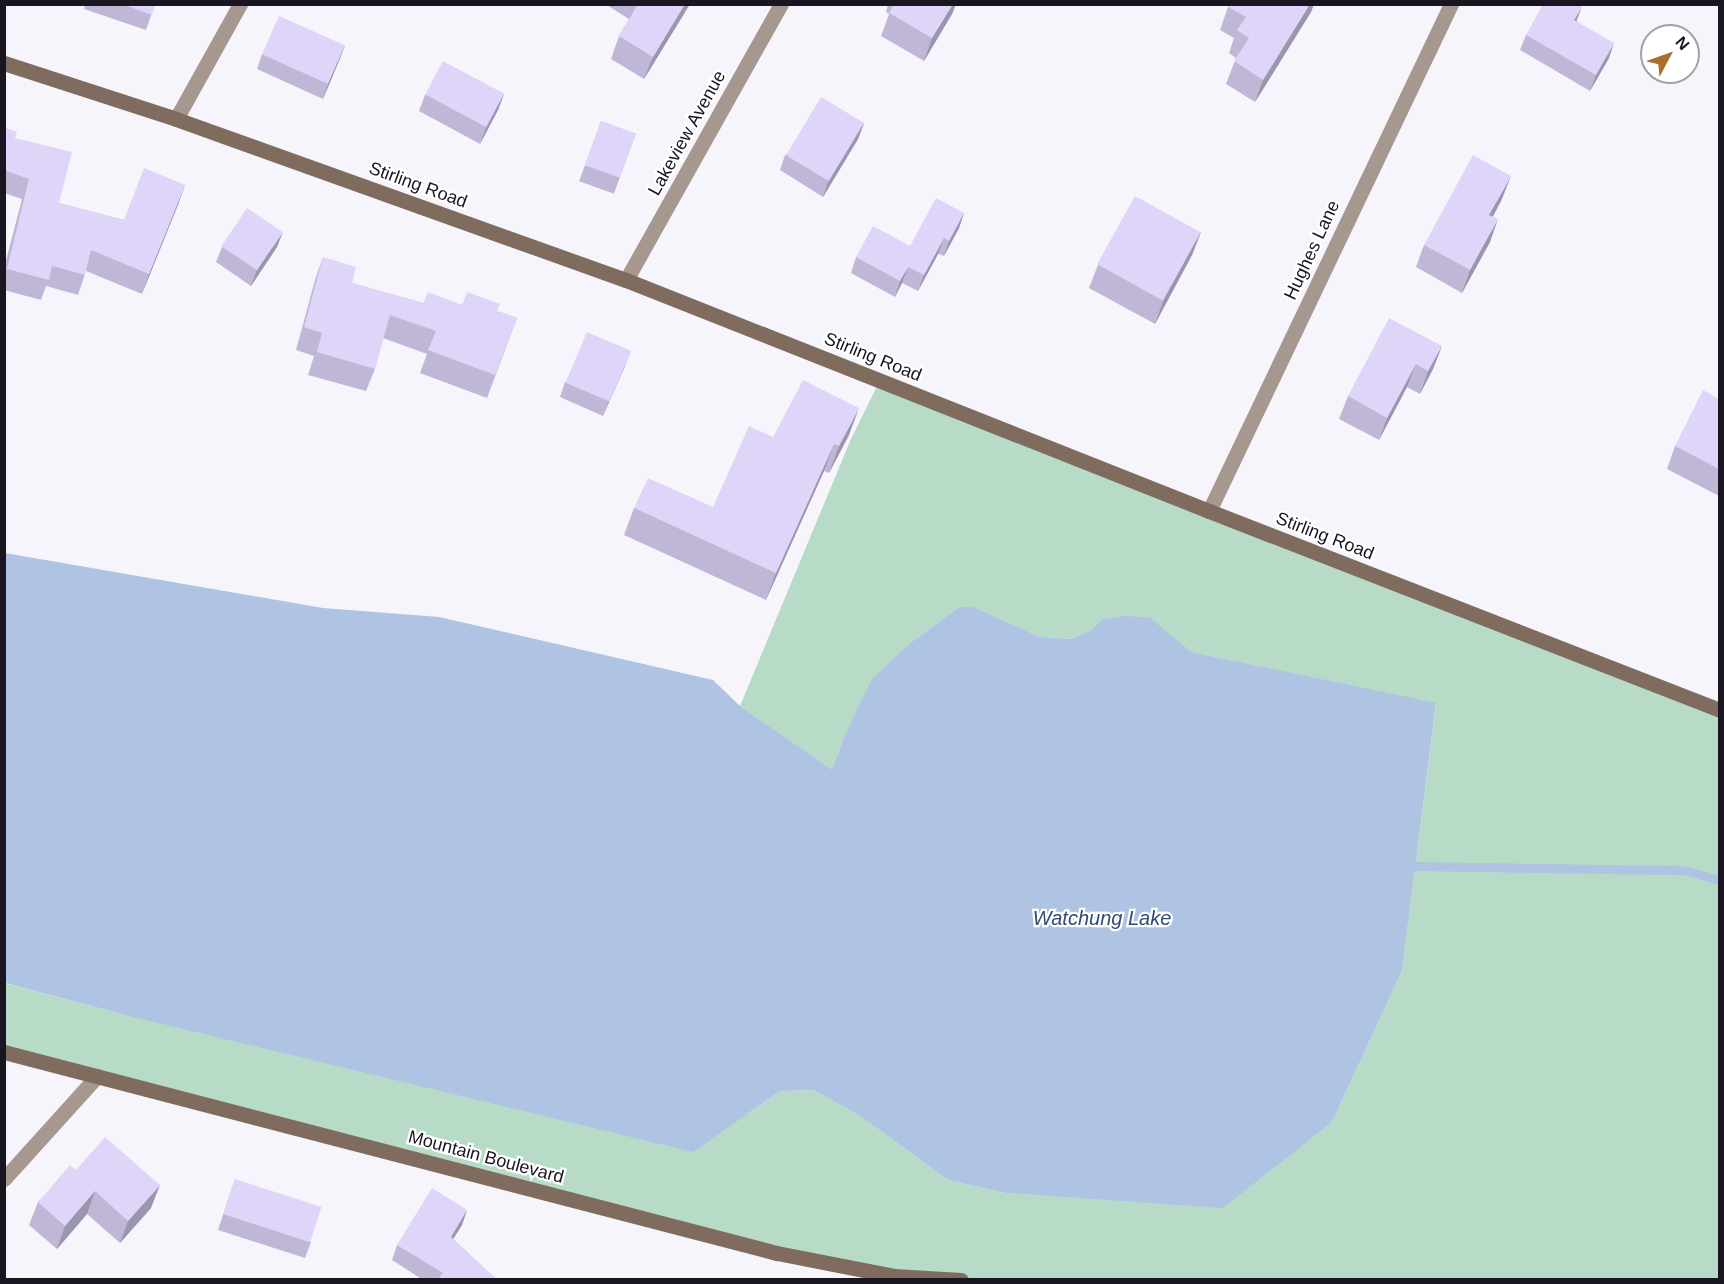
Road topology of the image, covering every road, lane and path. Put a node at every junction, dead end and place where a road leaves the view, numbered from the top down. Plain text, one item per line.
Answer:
1 (240, 4) edge
2 (781, 4) edge
3 (1451, 4) edge
4 (4, 63) edge
5 (176, 119) junction
6 (626, 280) junction
7 (1209, 511) junction
8 (1719, 710) edge
9 (4, 1052) edge
10 (97, 1076) junction
11 (4, 1179) edge
12 (892, 1278) edge
13 (961, 1280) edge

1 - 5 street
2 - 6 street, Lakeview Avenue
3 - 7 street, Hughes Lane
4 - 5 street, Stirling Road
5 - 6 street, Stirling Road
6 - 7 street, Stirling Road
7 - 8 street, Stirling Road
9 - 10 street, Mountain Boulevard
10 - 11 street
10 - 12 street, Mountain Boulevard
12 - 13 street, Mountain Boulevard

